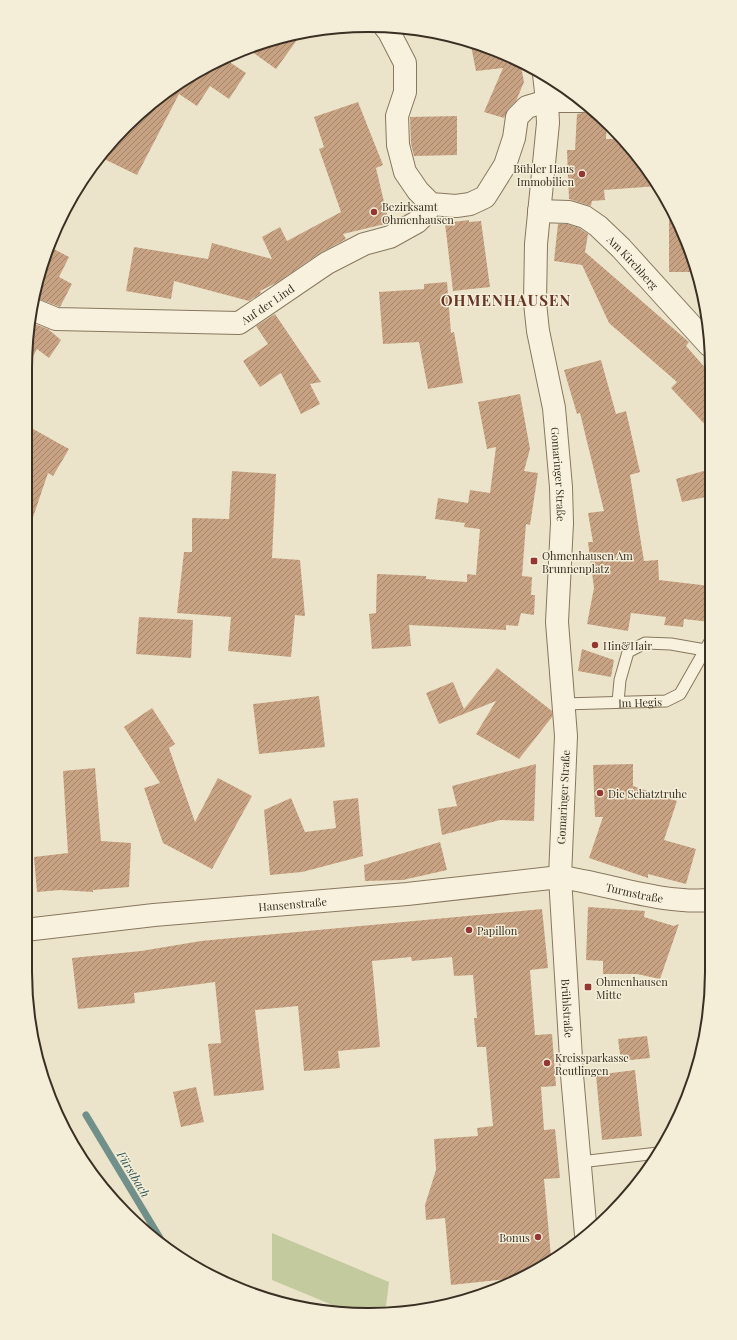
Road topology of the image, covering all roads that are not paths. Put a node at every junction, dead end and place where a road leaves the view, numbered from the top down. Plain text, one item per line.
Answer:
1 (389, 33) edge
2 (545, 83) edge
3 (548, 101) junction
4 (572, 101) edge
5 (431, 204) junction
6 (539, 210) junction
7 (37, 311) edge
8 (703, 339) edge
9 (705, 646) edge
10 (705, 650) edge
11 (618, 702) junction
12 (564, 704) junction
13 (560, 877) junction
14 (705, 900) edge
15 (32, 929) edge
16 (651, 1154) edge
17 (580, 1162) junction
18 (585, 1228) edge

1 - 5 street
2 - 3 street, Gomaringer Straße
3 - 4 street
3 - 5 street
3 - 6 street, Gomaringer Straße
5 - 7 street, Auf der Lind
6 - 8 street, Am Kirchberg
6 - 12 street, Gomaringer Straße
9 - 11 lane, Im Hegis
10 - 11 lane, Im Hegis
11 - 12 lane, Im Hegis
12 - 13 street, Gomaringer Straße
13 - 14 street, Turmstraße
13 - 15 street, Hansenstraße
13 - 17 street, Brühlstraße
16 - 17 lane
17 - 18 street, Brühlstraße

